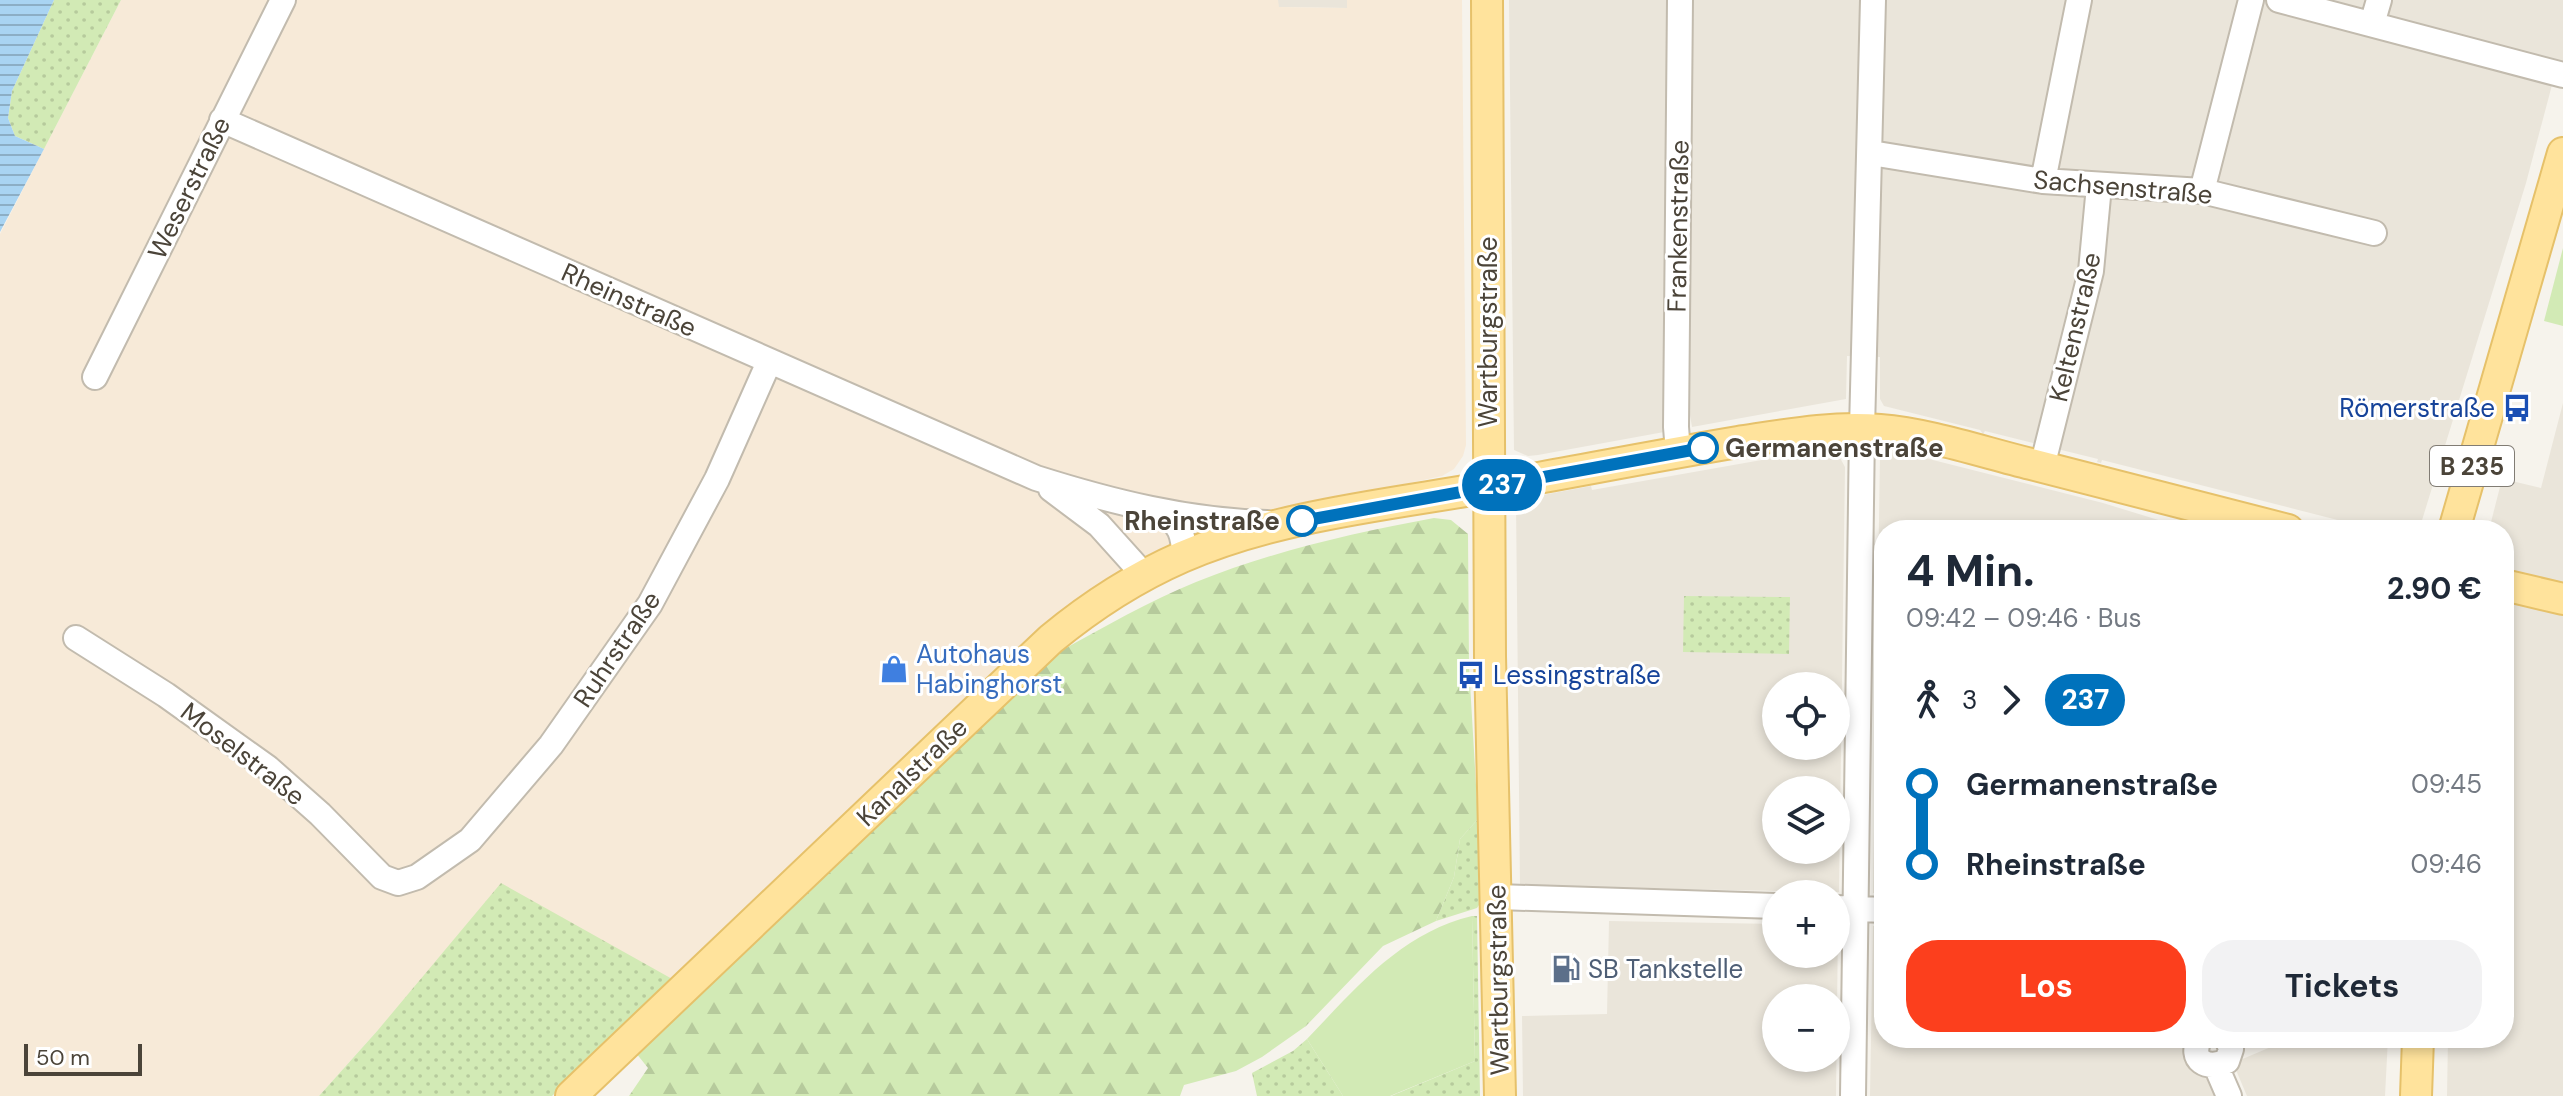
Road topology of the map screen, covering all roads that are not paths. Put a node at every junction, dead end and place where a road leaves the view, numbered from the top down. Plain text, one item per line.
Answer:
1 (283, 0) edge
2 (1487, 0) edge
3 (1680, 0) edge
4 (1873, 0) edge
5 (2079, 0) edge
6 (2251, 0) edge
7 (2279, 0) edge
8 (2379, 0) edge
9 (2372, 24) junction
10 (2563, 75) edge
11 (222, 120) junction
12 (1871, 153) junction
13 (2563, 153) edge
14 (2043, 181) junction
15 (2099, 186) junction
16 (2202, 191) junction
17 (2374, 233) dead end
18 (769, 362) junction
19 (95, 377) dead end
20 (1862, 429) junction
21 (1678, 452) junction
22 (2042, 467) junction
23 (1036, 478) junction
24 (1488, 488) junction
25 (1163, 512) junction
26 (2249, 520) edge
27 (2457, 520) edge
28 (1289, 524) junction
29 (1184, 556) junction
30 (1144, 575) junction
31 (2514, 587) edge
32 (2563, 599) edge
33 (76, 638) dead end
34 (1847, 880) edge
35 (398, 883) joint
36 (1498, 897) junction
37 (1762, 906) edge
38 (1850, 909) edge
39 (1874, 910) edge
40 (1848, 968) edge
41 (2197, 1048) edge
42 (2231, 1048) edge
43 (2418, 1048) edge
44 (2216, 1066) junction
45 (571, 1096) edge
46 (1500, 1096) edge
47 (1853, 1096) edge
48 (2229, 1096) edge
49 (2416, 1096) edge

1 - 11 street, Weserstraße
2 - 24 main road, Wartburgstraße
3 - 21 street, Frankenstraße
4 - 12 street
5 - 14 street
6 - 16 street
7 - 9 street
8 - 9 street
9 - 10 street
11 - 18 street, Rheinstraße
11 - 19 street, Weserstraße
12 - 14 street, Sachsenstraße
12 - 20 street
13 - 27 main road, B 235
14 - 15 street, Sachsenstraße
15 - 16 street, Sachsenstraße
15 - 22 street, Keltenstraße
16 - 17 street, Sachsenstraße
18 - 23 street, Rheinstraße
18 - 35 street, Ruhrstraße
20 - 21 main road
20 - 22 main road
20 - 34 street
21 - 24 main road
22 - 26 main road
23 - 25 street, Rheinstraße
23 - 30 street, Rheinstraße
24 - 28 main road, Kanalstraße
24 - 36 main road, Wartburgstraße
25 - 28 street, Rheinstraße
25 - 29 street
28 - 29 main road, Kanalstraße
29 - 30 main road, Kanalstraße
30 - 45 main road, Kanalstraße
31 - 32 main road
33 - 35 street, Moselstraße
36 - 37 street
36 - 46 main road, Wartburgstraße
38 - 39 street
40 - 47 street
41 - 44 street
42 - 44 street
43 - 49 main road
44 - 48 street

